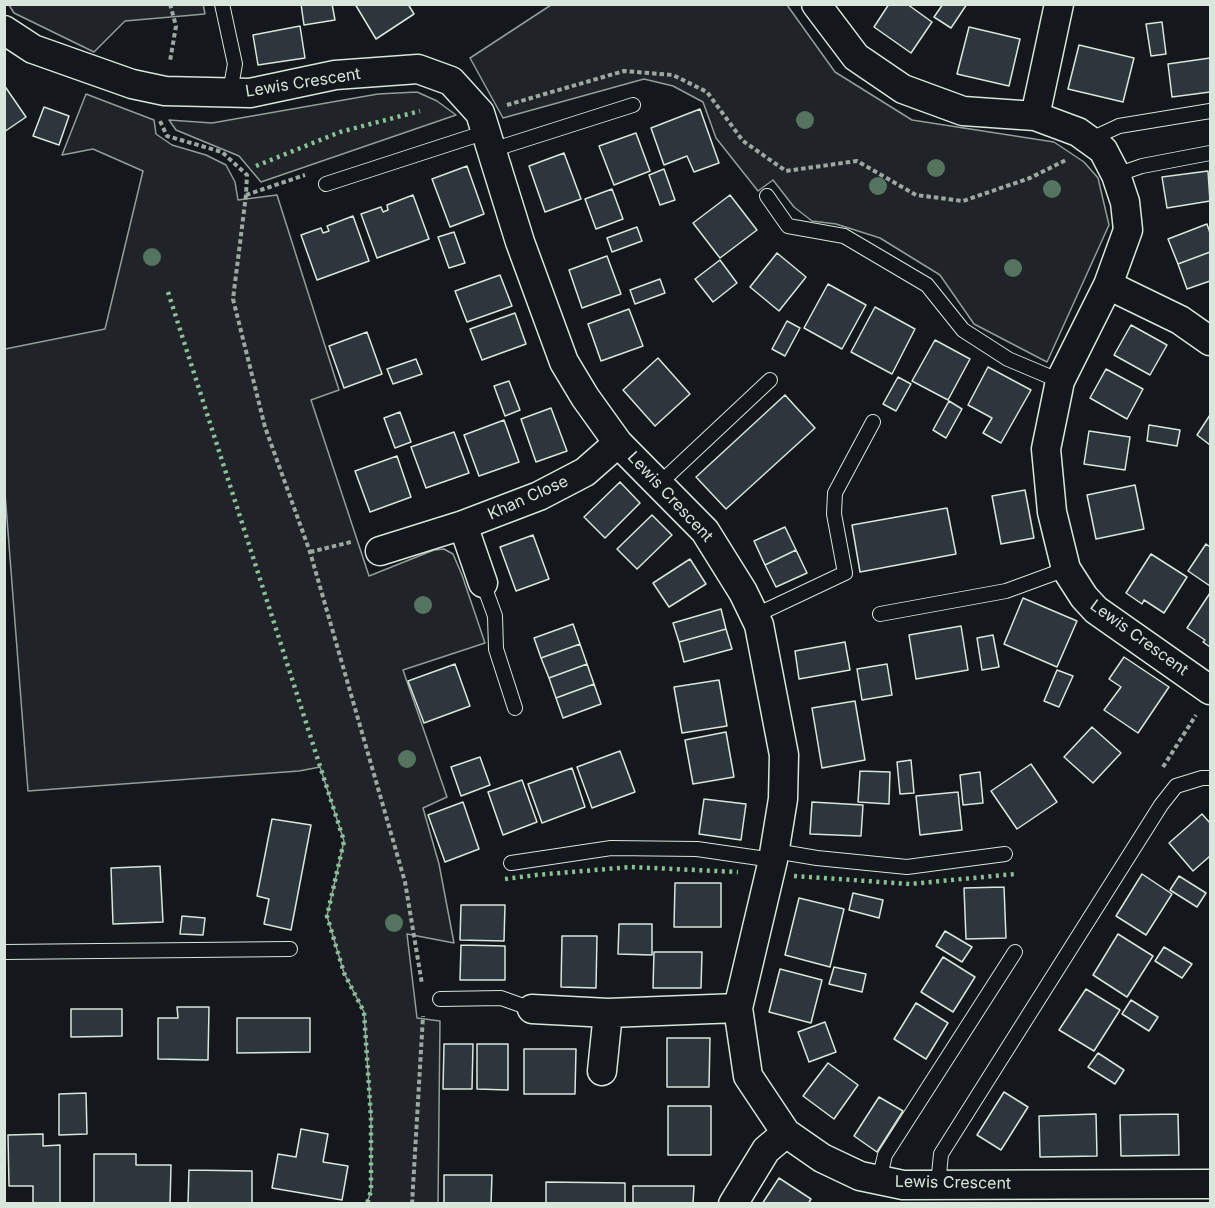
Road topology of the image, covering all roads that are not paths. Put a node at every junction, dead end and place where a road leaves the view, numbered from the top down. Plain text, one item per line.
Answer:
1 (222, 4) edge
2 (816, 4) edge
3 (1059, 4) edge
4 (4, 30) edge
5 (230, 92) junction
6 (633, 105) dead end
7 (1210, 111) edge
8 (1035, 116) junction
9 (486, 132) junction
10 (1096, 145) junction
11 (1210, 153) edge
12 (1116, 175) junction
13 (326, 184) dead end
14 (766, 196) dead end
15 (1108, 285) junction
16 (1210, 341) edge
17 (770, 380) dead end
18 (1060, 381) junction
19 (873, 422) dead end
20 (618, 442) junction
21 (659, 484) junction
22 (463, 525) junction
23 (380, 551) road end
24 (1066, 569) junction
25 (483, 583) joint
26 (880, 614) dead end
27 (754, 616) junction
28 (1210, 690) edge
29 (515, 708) dead end
30 (1210, 778) edge
31 (1005, 854) dead end
32 (774, 855) junction
33 (511, 863) dead end
34 (290, 949) dead end
35 (4, 952) edge
36 (1015, 952) dead end
37 (440, 999) dead end
38 (738, 1008) junction
39 (532, 1009) joint
40 (608, 1013) junction
41 (602, 1071) dead end
42 (786, 1133) junction
43 (879, 1180) junction
44 (1210, 1184) edge
45 (924, 1188) junction
46 (733, 1203) edge

1 - 5 lane
2 - 8 street
3 - 8 street
4 - 5 street, Lewis Crescent
5 - 9 street, Lewis Crescent
6 - 9 lane
7 - 10 lane
8 - 10 street
9 - 13 lane
9 - 20 street, Lewis Crescent
10 - 12 street, Lewis Crescent
11 - 12 lane
12 - 15 street, Lewis Crescent
14 - 18 lane
15 - 16 street
15 - 18 street, Lewis Crescent
17 - 21 lane
18 - 24 street, Lewis Crescent
19 - 27 lane
20 - 21 street, Lewis Crescent
20 - 22 street, Khan Close
21 - 27 street, Lewis Crescent
22 - 23 street, Khan Close
22 - 25 street
24 - 26 lane
24 - 28 street, Lewis Crescent
25 - 29 lane
27 - 32 street, Lewis Crescent
30 - 45 lane
31 - 32 lane
32 - 33 lane
32 - 38 street, Lewis Crescent
34 - 35 lane
36 - 43 lane
37 - 39 lane
38 - 40 street
38 - 42 street, Lewis Crescent
39 - 40 street
40 - 41 street
42 - 43 street, Lewis Crescent
42 - 46 street
43 - 45 street, Lewis Crescent
44 - 45 street, Lewis Crescent

